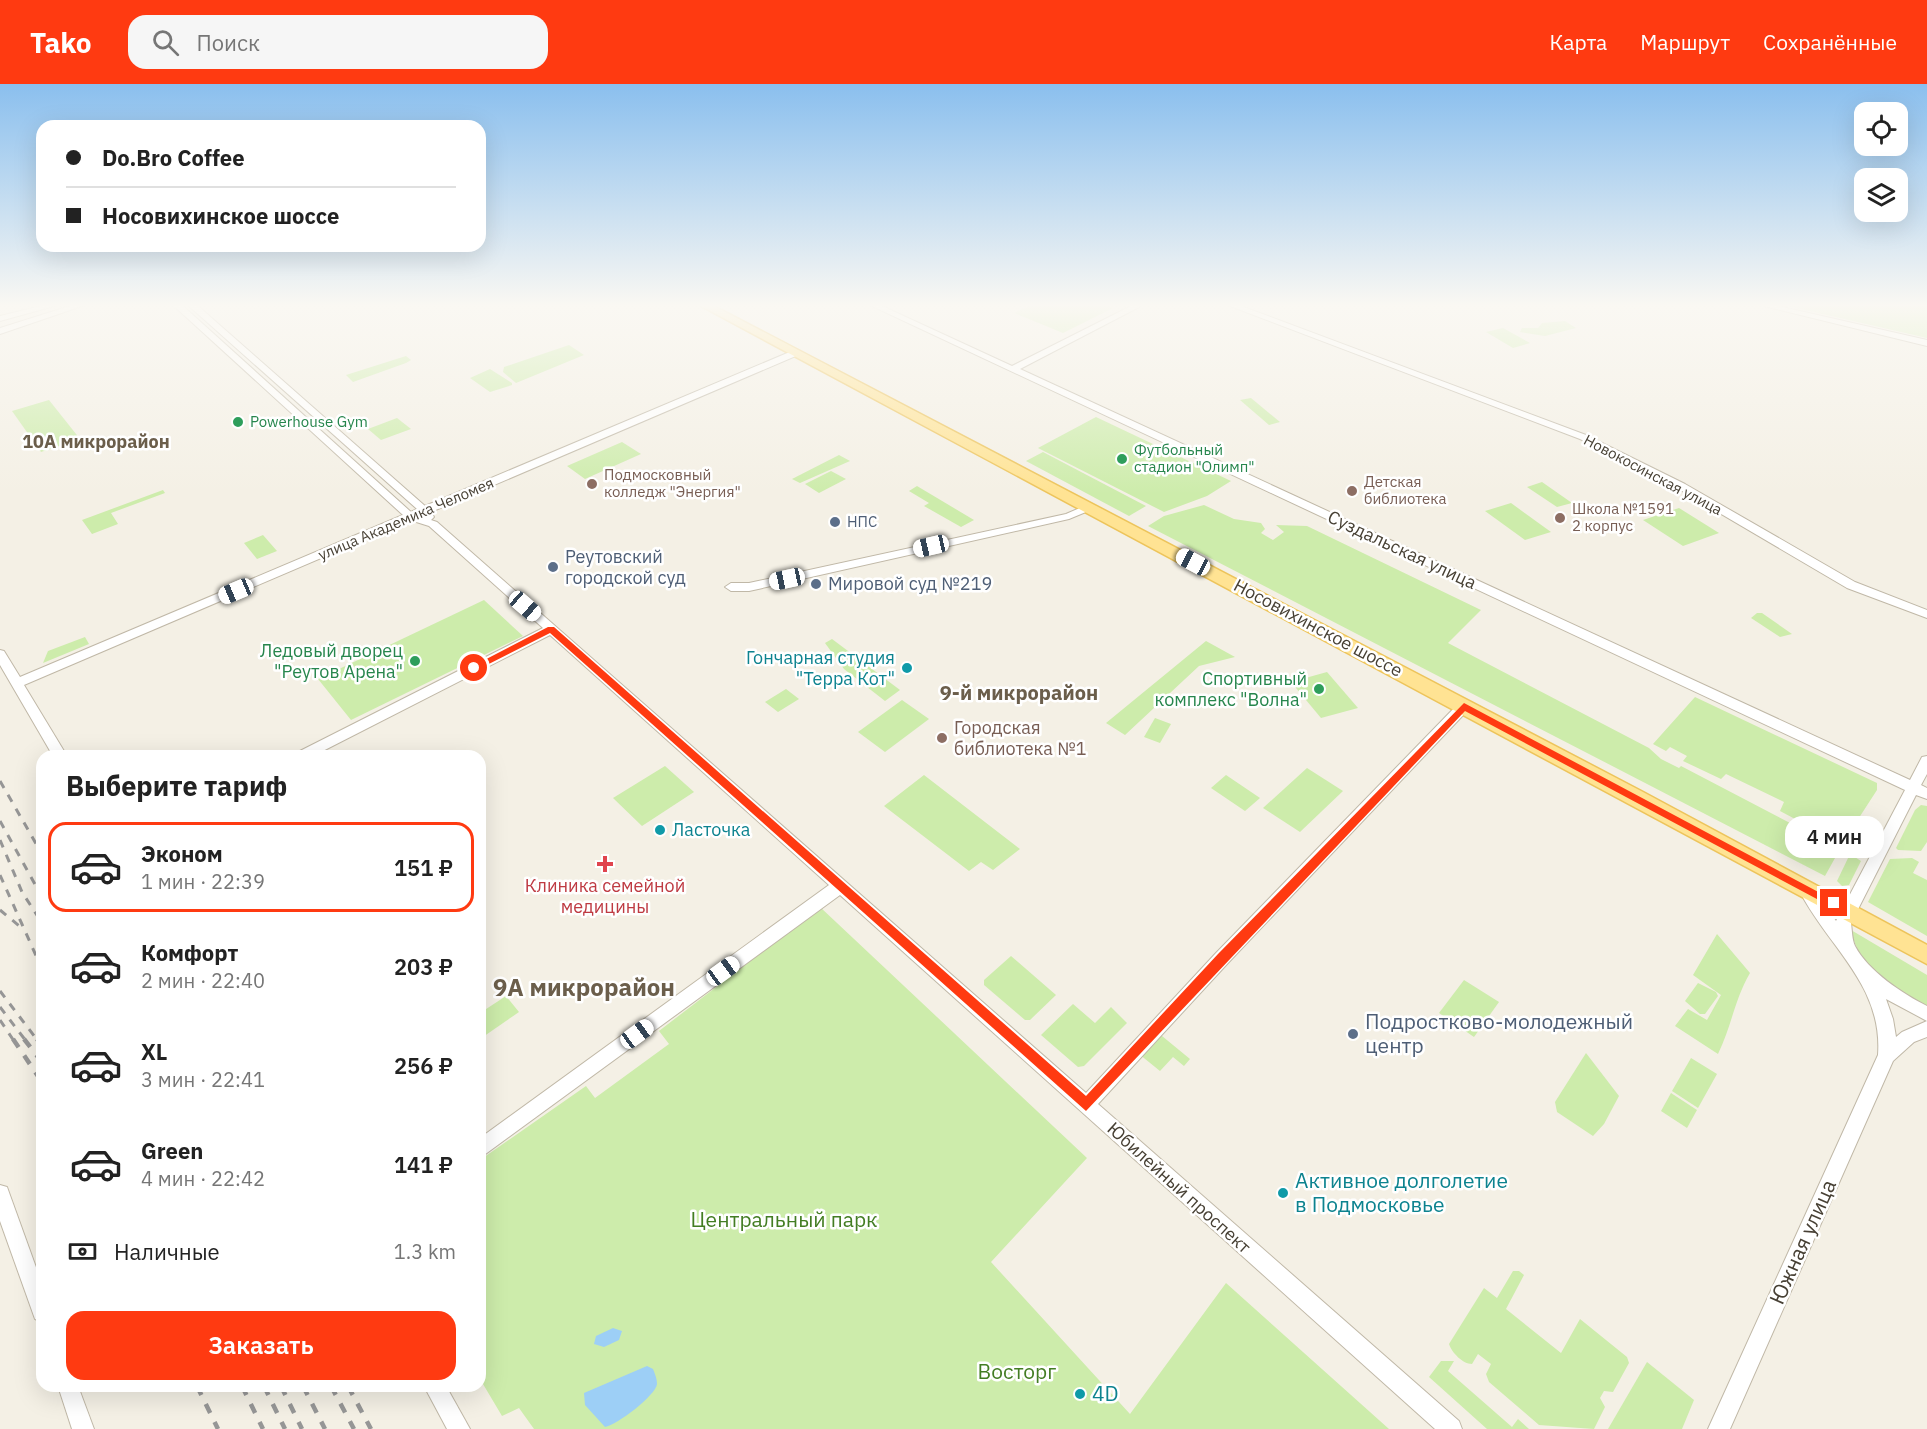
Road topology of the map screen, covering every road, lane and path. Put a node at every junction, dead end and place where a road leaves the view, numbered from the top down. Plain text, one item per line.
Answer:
1 (247, 369) edge
2 (264, 369) edge
3 (756, 369) edge
4 (827, 369) edge
5 (1013, 369) edge
6 (1401, 369) edge
7 (1089, 507) junction
8 (425, 511) junction
9 (411, 517) junction
10 (433, 524) junction
11 (730, 587) dead end
12 (1927, 615) edge
13 (551, 629) junction
14 (0, 654) edge
15 (17, 683) junction
16 (1464, 706) junction
17 (56, 750) edge
18 (313, 750) edge
19 (1927, 761) edge
20 (1913, 788) junction
21 (1927, 794) edge
22 (840, 886) junction
23 (1804, 887) junction
24 (1848, 911) junction
25 (1846, 945) junction
26 (1927, 955) edge
27 (1859, 966) junction
28 (1927, 1014) edge
29 (1927, 1029) edge
30 (1887, 1055) junction
31 (1086, 1105) junction
32 (486, 1145) edge
33 (0, 1194) edge
34 (36, 1295) edge
35 (70, 1392) edge
36 (437, 1392) edge
37 (83, 1429) edge
38 (459, 1429) edge
39 (1450, 1429) edge
40 (1719, 1429) edge

1 - 9 street, Юбилейный проспект
2 - 8 street
3 - 8 street, улица Академика Челомея
4 - 7 main road, Носовихинское шоссе
5 - 20 street, Суздальская улица
6 - 12 street, Новокосинская улица
7 - 11 street
7 - 16 main road, Носовихинское шоссе
8 - 9 street, улица Академика Челомея
8 - 10 street
9 - 10 street, Юбилейный проспект
9 - 15 street, улица Академика Челомея
10 - 13 street, Юбилейный проспект
13 - 18 street
13 - 22 street, Юбилейный проспект
14 - 15 street
15 - 17 street
16 - 23 main road, Носовихинское шоссе
16 - 31 street
19 - 20 street
20 - 21 street, Суздальская улица
20 - 24 street
22 - 31 street, Юбилейный проспект
22 - 32 street
23 - 24 main road, Носовихинское шоссе
23 - 25 street, Южная улица
24 - 25 street
24 - 26 main road, Носовихинское шоссе
25 - 27 street, Южная улица
27 - 28 street
27 - 30 street, Южная улица
29 - 30 street, Южная улица
30 - 40 street, Южная улица
31 - 39 street, Юбилейный проспект
33 - 34 street
35 - 37 street
36 - 38 street

